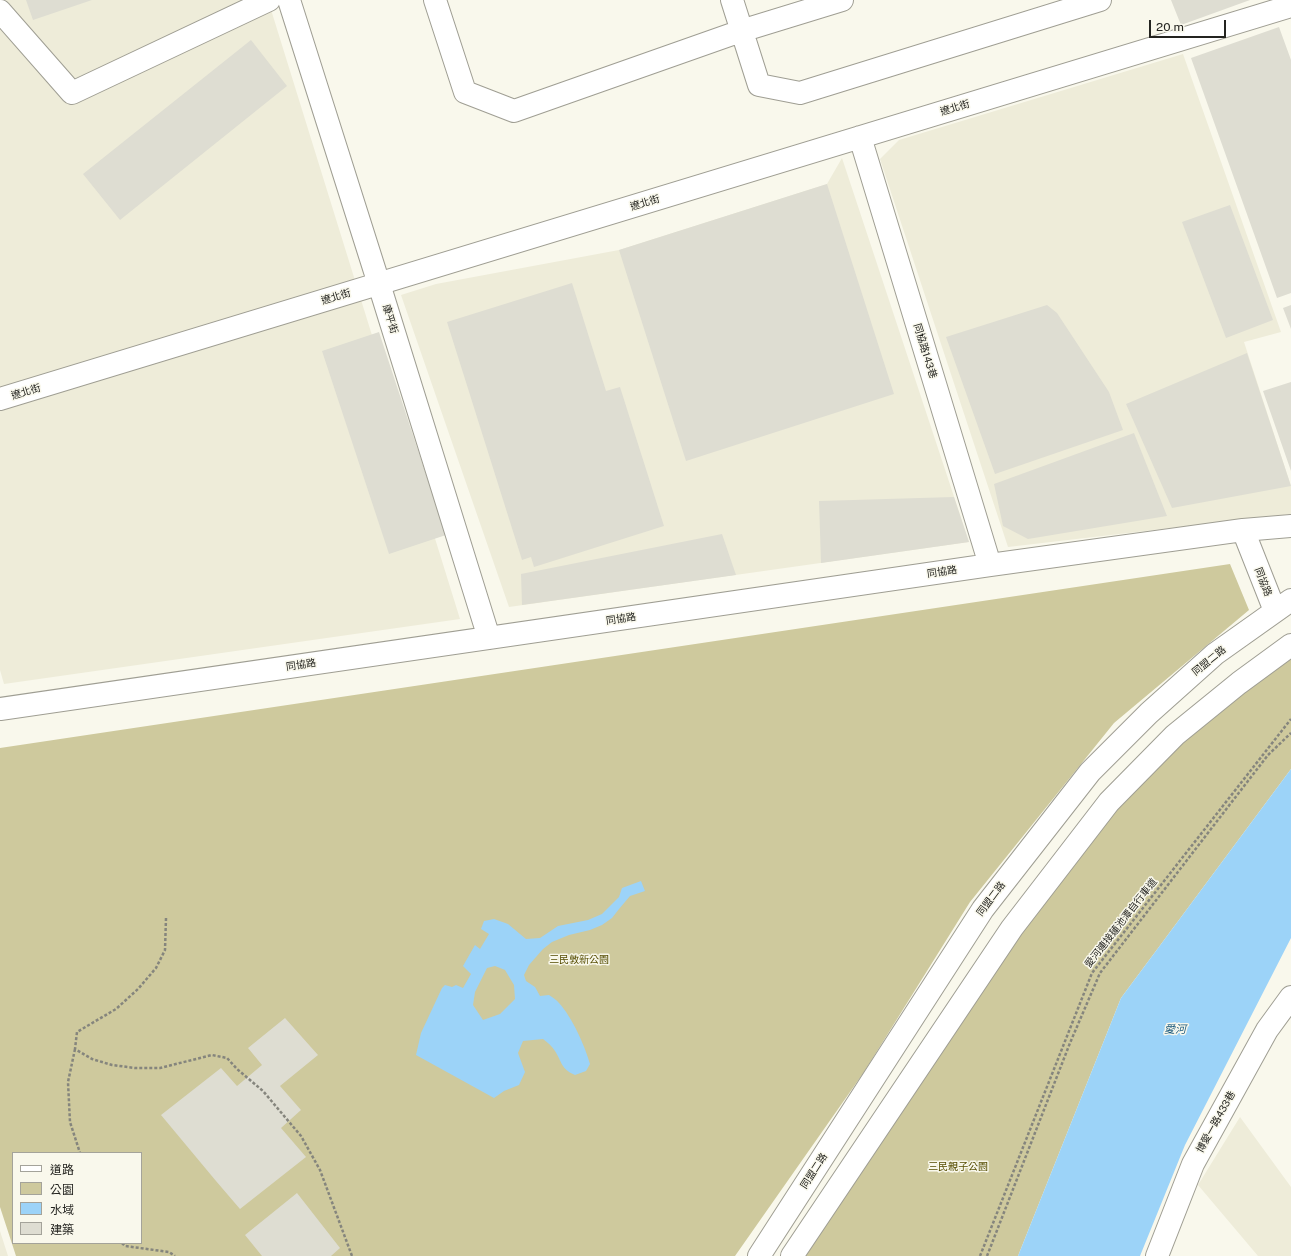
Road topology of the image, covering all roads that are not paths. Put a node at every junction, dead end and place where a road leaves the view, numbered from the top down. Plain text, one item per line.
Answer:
1 (269, 0) edge
2 (289, 0) edge
3 (435, 0) edge
4 (732, 0) edge
5 (842, 0) edge
6 (1100, 0) edge
7 (1291, 6) edge
8 (0, 11) edge
9 (741, 31) junction
10 (860, 137) junction
11 (379, 284) junction
12 (0, 400) edge
13 (1291, 526) edge
14 (1243, 530) junction
15 (990, 565) junction
16 (1283, 606) edge
17 (489, 638) junction
18 (1291, 645) edge
19 (0, 709) edge
20 (1291, 996) edge
21 (759, 1256) edge
22 (792, 1256) edge
23 (1157, 1256) edge

1 - 8 street
2 - 11 street, 康平街
3 - 9 street
4 - 9 street
5 - 9 street
6 - 9 street
7 - 10 street, 遼北街
10 - 11 street, 遼北街
10 - 15 street, 同協路143巷
11 - 12 street, 遼北街
11 - 17 street, 康平街
13 - 14 street, 同協路
14 - 15 street, 同協路
14 - 16 street, 同協路
15 - 17 street, 同協路
16 - 21 street, 同盟二路
17 - 19 street, 同協路
18 - 22 street
20 - 23 street, 博愛一路433巷

